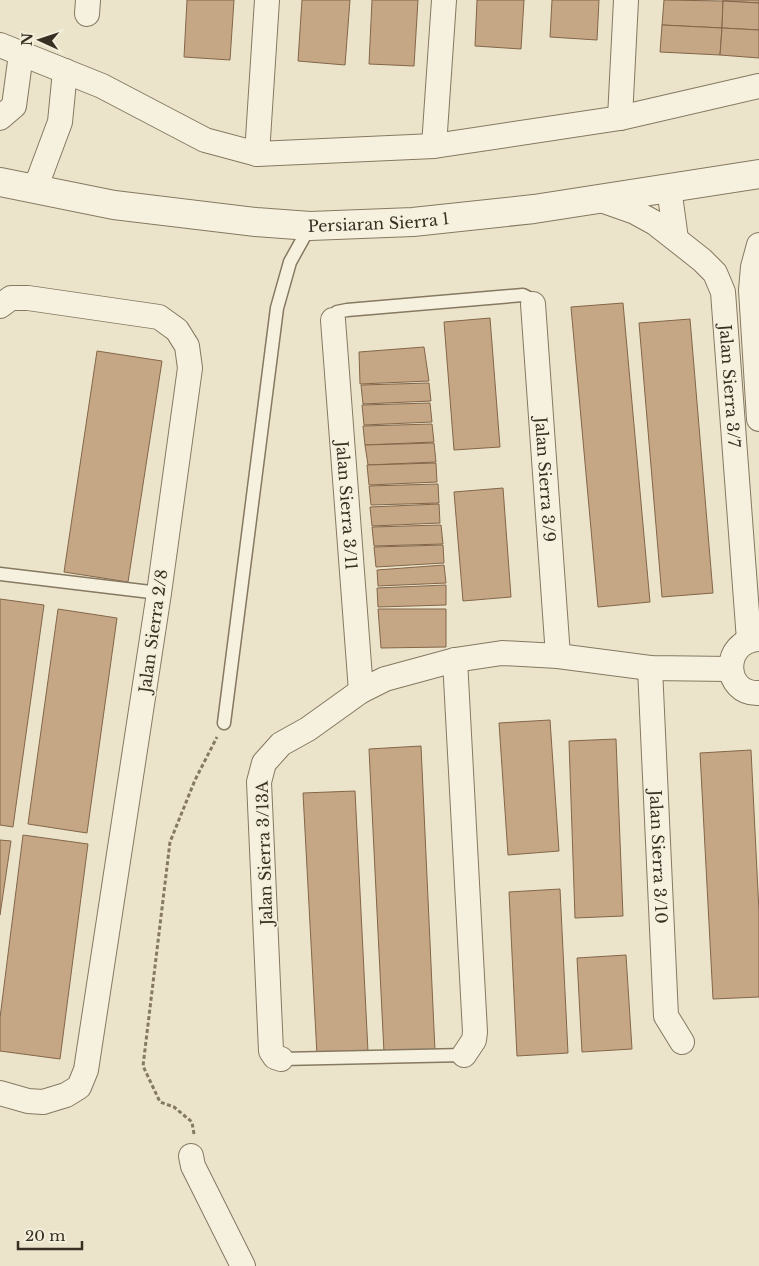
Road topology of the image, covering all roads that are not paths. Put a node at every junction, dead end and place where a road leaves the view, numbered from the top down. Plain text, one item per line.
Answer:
1 (268, 0) edge
2 (444, 0) edge
3 (626, 0) edge
4 (11, 49) edge
5 (65, 71) junction
6 (759, 86) edge
7 (0, 118) edge
8 (620, 118) junction
9 (434, 146) junction
10 (256, 154) junction
11 (759, 174) edge
12 (0, 182) edge
13 (669, 188) junction
14 (35, 189) junction
15 (598, 199) junction
16 (310, 226) junction
17 (676, 239) junction
18 (759, 244) edge
19 (750, 290) junction
20 (723, 292) junction
21 (6, 302) edge
22 (533, 304) joint
23 (333, 320) joint
24 (731, 404) junction
25 (758, 409) edge
26 (750, 524) edge
27 (0, 574) edge
28 (159, 593) junction
29 (754, 639) edge
30 (558, 656) junction
31 (454, 660) junction
32 (650, 668) junction
33 (731, 669) junction
34 (361, 691) junction
35 (759, 694) edge
36 (224, 723) road end
37 (682, 1042) dead end
38 (464, 1055) joint
39 (281, 1060) joint
40 (0, 1093) edge
41 (191, 1156) road end
42 (243, 1266) edge

1 - 10 street
2 - 9 street
3 - 8 street
4 - 5 street
4 - 7 street
5 - 10 street
5 - 14 street
6 - 8 street
8 - 9 street
9 - 10 street
11 - 13 street, Persiaran Sierra 1
12 - 14 street, Persiaran Sierra 1
13 - 15 street, Persiaran Sierra 1
13 - 17 street
14 - 16 street, Persiaran Sierra 1
15 - 16 street, Persiaran Sierra 1
15 - 17 street, Jalan Sierra 3/7
16 - 36 lane
17 - 20 street, Jalan Sierra 3/7
18 - 19 street, Jalan Sierra 3/7
19 - 20 street
19 - 25 street, Jalan Sierra 3/7
20 - 24 street, Jalan Sierra 3/7
21 - 28 street, Jalan Sierra 2/8
22 - 23 lane
22 - 30 street, Jalan Sierra 3/9
23 - 34 street, Jalan Sierra 3/11
24 - 25 street
24 - 26 street, Jalan Sierra 3/7
26 - 29 street, Jalan Sierra 3/7
27 - 28 lane
28 - 40 street, Jalan Sierra 2/8
29 - 33 street
30 - 31 street, Jalan Sierra 3/13A
30 - 32 street, Jalan Sierra 3/13A
31 - 34 street, Jalan Sierra 3/13A
31 - 38 street
32 - 33 street, Jalan Sierra 3/13A
32 - 37 street, Jalan Sierra 3/10
33 - 35 street
34 - 39 street, Jalan Sierra 3/13A
38 - 39 lane
41 - 42 street

